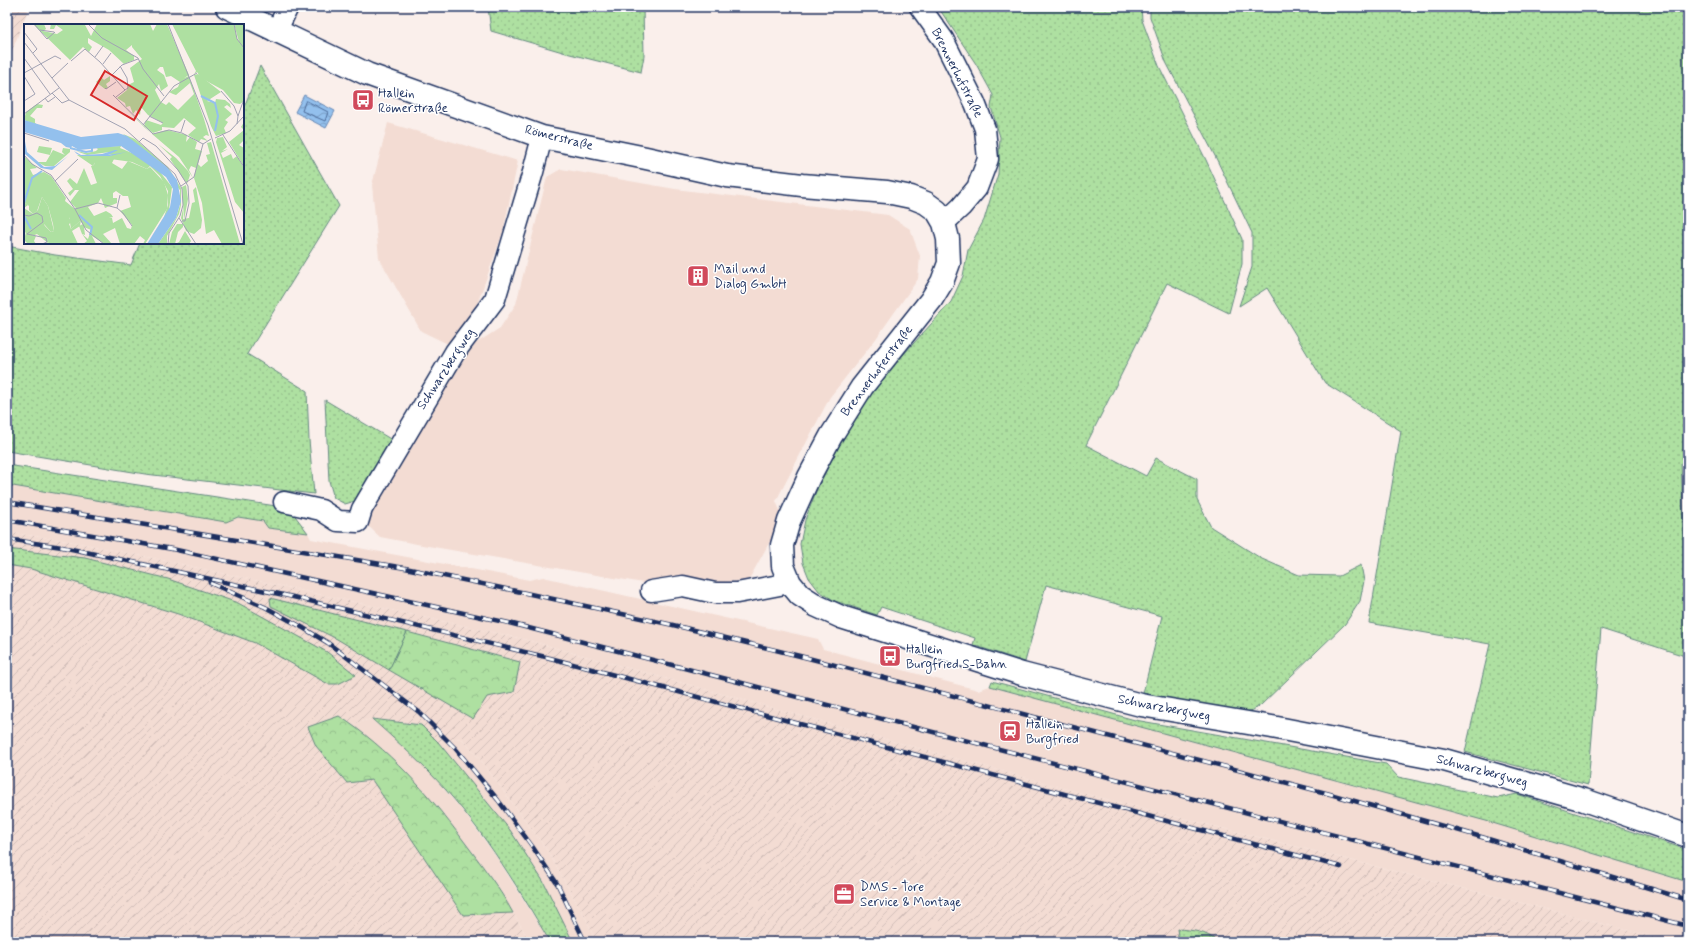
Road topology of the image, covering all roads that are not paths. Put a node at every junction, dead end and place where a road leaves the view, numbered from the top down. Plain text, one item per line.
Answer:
1 (227, 7) edge
2 (288, 7) edge
3 (920, 7) edge
4 (276, 32) junction
5 (542, 137) junction
6 (887, 192) joint
7 (944, 223) junction
8 (284, 502) dead end
9 (790, 582) junction
10 (651, 590) dead end
11 (1688, 836) edge

1 - 4 street, Römerstraße
2 - 4 street
3 - 7 street, Brennerhofstraße
4 - 5 street, Römerstraße
5 - 6 street, Römerstraße
5 - 8 street, Schwarzbergweg
6 - 7 street, Brennerhoferstraße
7 - 9 street, Brennerhoferstraße
9 - 10 street
9 - 11 street, Schwarzbergweg

